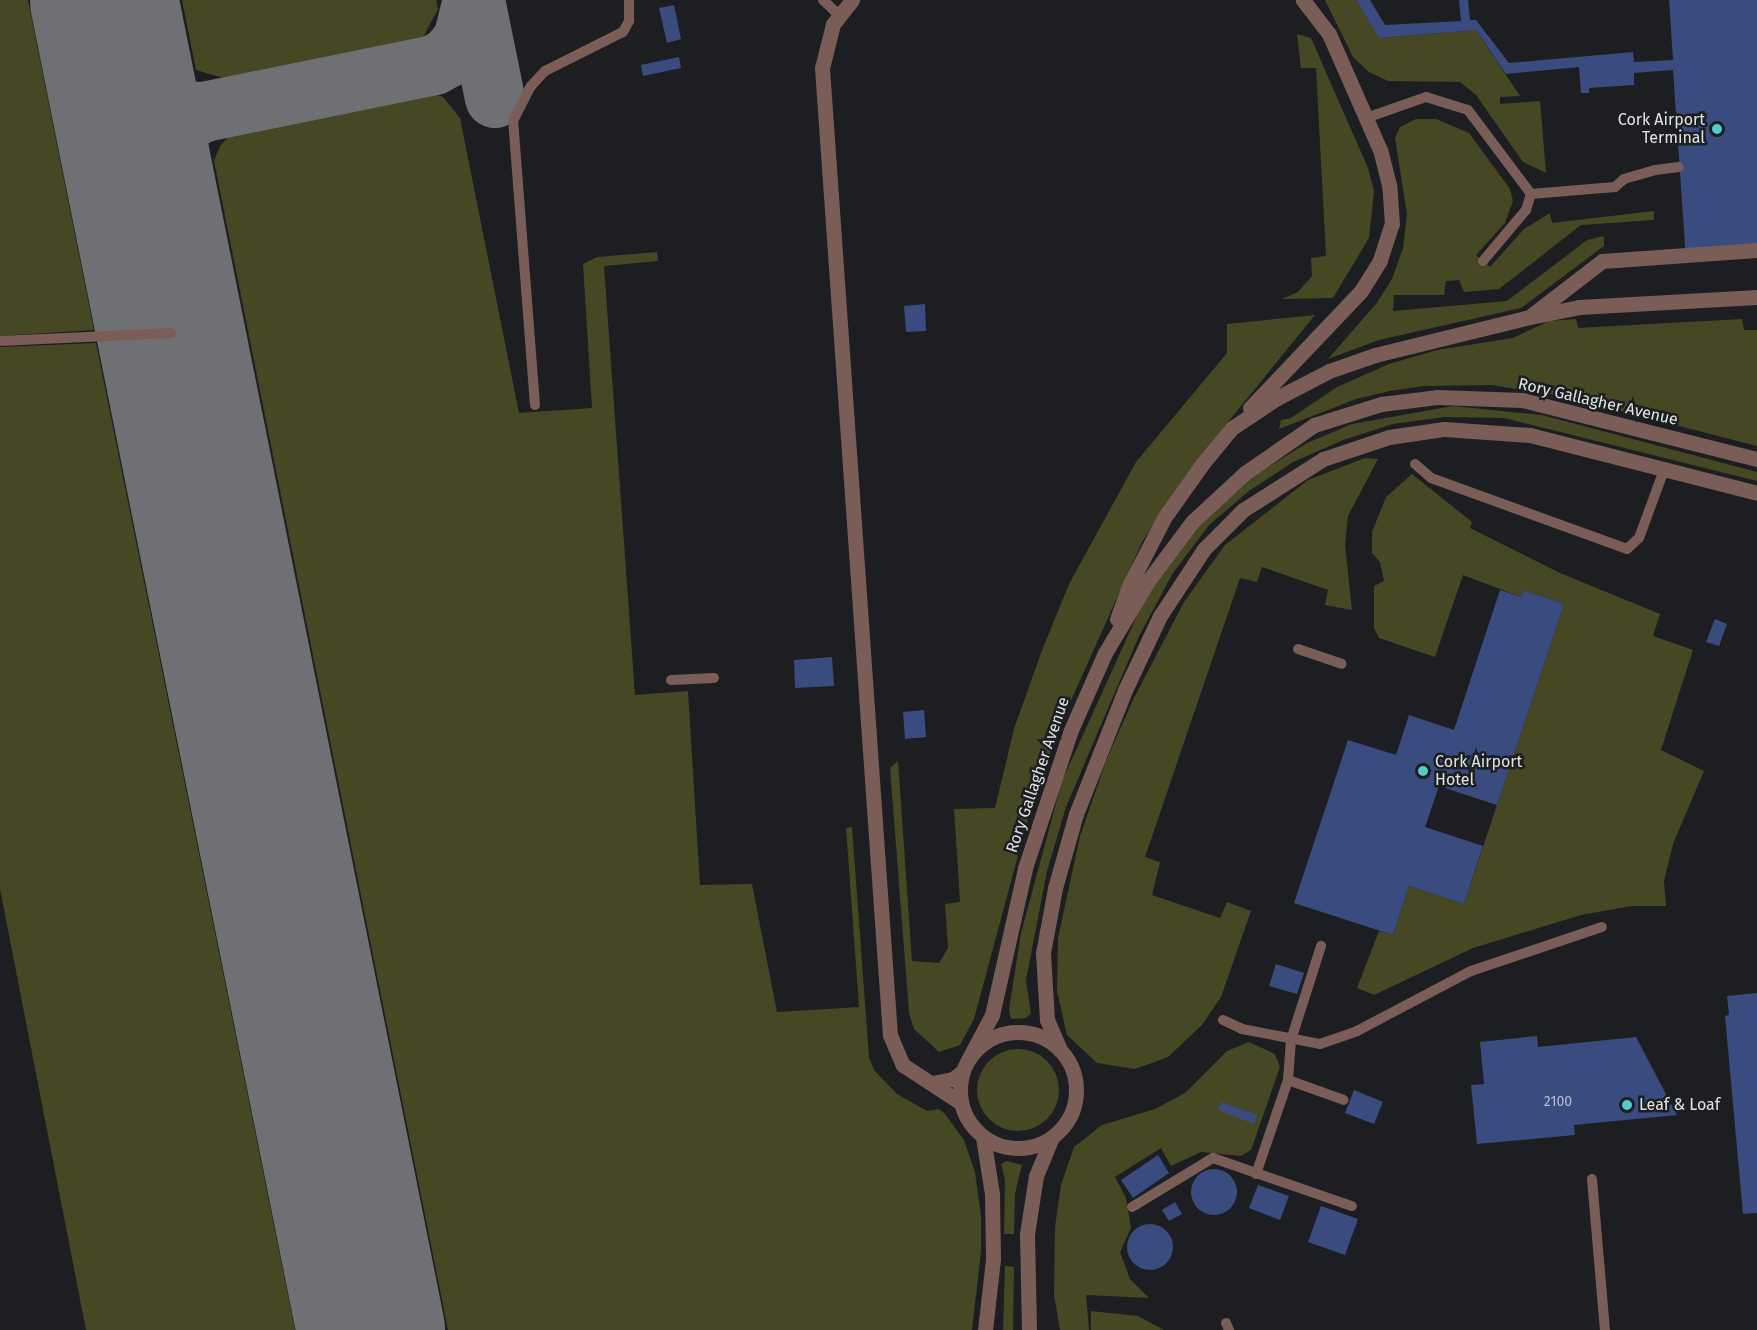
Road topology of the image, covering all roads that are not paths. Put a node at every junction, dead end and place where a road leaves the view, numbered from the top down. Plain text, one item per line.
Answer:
1 (629, 0) edge
2 (823, 0) edge
3 (852, 0) edge
4 (1303, 0) edge
5 (839, 15) junction
6 (1366, 118) junction
7 (1679, 167) dead end
8 (1531, 194) junction
9 (1757, 250) edge
10 (1483, 261) dead end
11 (1757, 297) edge
12 (1530, 317) junction
13 (171, 333) dead end
14 (0, 341) edge
15 (535, 405) dead end
16 (1232, 428) junction
17 (1757, 459) edge
18 (1415, 464) dead end
19 (1664, 470) junction
20 (1757, 494) edge
21 (1298, 649) dead end
22 (1105, 653) junction
23 (1342, 664) dead end
24 (714, 678) dead end
25 (671, 680) dead end
26 (1602, 927) dead end
27 (1321, 945) dead end
28 (1223, 1020) dead end
29 (1291, 1040) junction
30 (1060, 1050) junction
31 (965, 1066) junction
32 (1288, 1080) junction
33 (932, 1083) junction
34 (1344, 1100) dead end
35 (961, 1103) junction
36 (983, 1137) junction
37 (1052, 1137) junction
38 (1256, 1174) junction
39 (1592, 1179) dead end
40 (1352, 1206) dead end
41 (1132, 1207) dead end
42 (984, 1330) edge
43 (1029, 1330) edge
44 (1605, 1330) edge

1 - 15 lane
2 - 5 lane
3 - 5 street
4 - 6 street
5 - 33 street
6 - 8 lane
6 - 16 street
7 - 8 lane
8 - 10 lane
9 - 12 street
11 - 12 street
12 - 16 street
13 - 14 lane
16 - 22 street
17 - 22 street, Rory Gallagher Avenue
18 - 19 lane
19 - 20 street
19 - 30 street
21 - 23 lane
22 - 31 street, Rory Gallagher Avenue
24 - 25 lane
26 - 29 lane
27 - 29 lane
28 - 29 lane
29 - 32 lane
30 - 31 street
30 - 37 street
31 - 33 street
31 - 35 street, Rory Gallagher Avenue
32 - 34 lane
32 - 38 lane
33 - 35 street
35 - 36 street
36 - 37 street
36 - 42 street
37 - 43 street
38 - 40 lane
38 - 41 lane
39 - 44 lane

